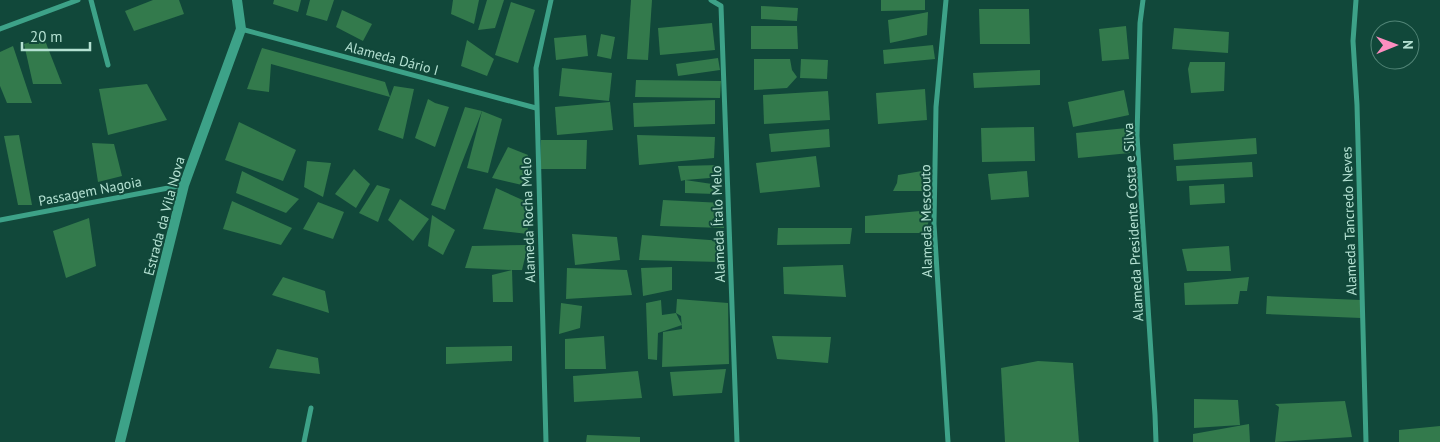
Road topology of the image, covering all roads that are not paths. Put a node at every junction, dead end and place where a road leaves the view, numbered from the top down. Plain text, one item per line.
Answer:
1 (78, 0) edge
2 (91, 0) edge
3 (236, 0) edge
4 (551, 0) edge
5 (712, 0) edge
6 (946, 0) edge
7 (1143, 0) edge
8 (1356, 0) edge
9 (0, 29) edge
10 (241, 29) junction
11 (108, 65) dead end
12 (536, 108) junction
13 (184, 185) junction
14 (0, 220) edge
15 (311, 408) dead end
16 (120, 442) edge
17 (304, 442) edge
18 (546, 442) edge
19 (737, 442) edge
20 (948, 442) edge
21 (1156, 442) edge
22 (1366, 442) edge

1 - 9 street
2 - 11 street
3 - 10 street, Estrada da Vila Nova
4 - 12 street, Alameda Rocha Melo
5 - 19 street, Alameda Ítalo Melo
6 - 20 street, Alameda Mescouto
7 - 21 street, Alameda Presidente Costa e Silva
8 - 22 street, Alameda Tancredo Neves
10 - 12 street, Alameda Dário I
10 - 13 street, Estrada da Vila Nova
12 - 18 street, Alameda Rocha Melo
13 - 14 street, Passagem Nagoia
13 - 16 street, Estrada da Vila Nova
15 - 17 street

